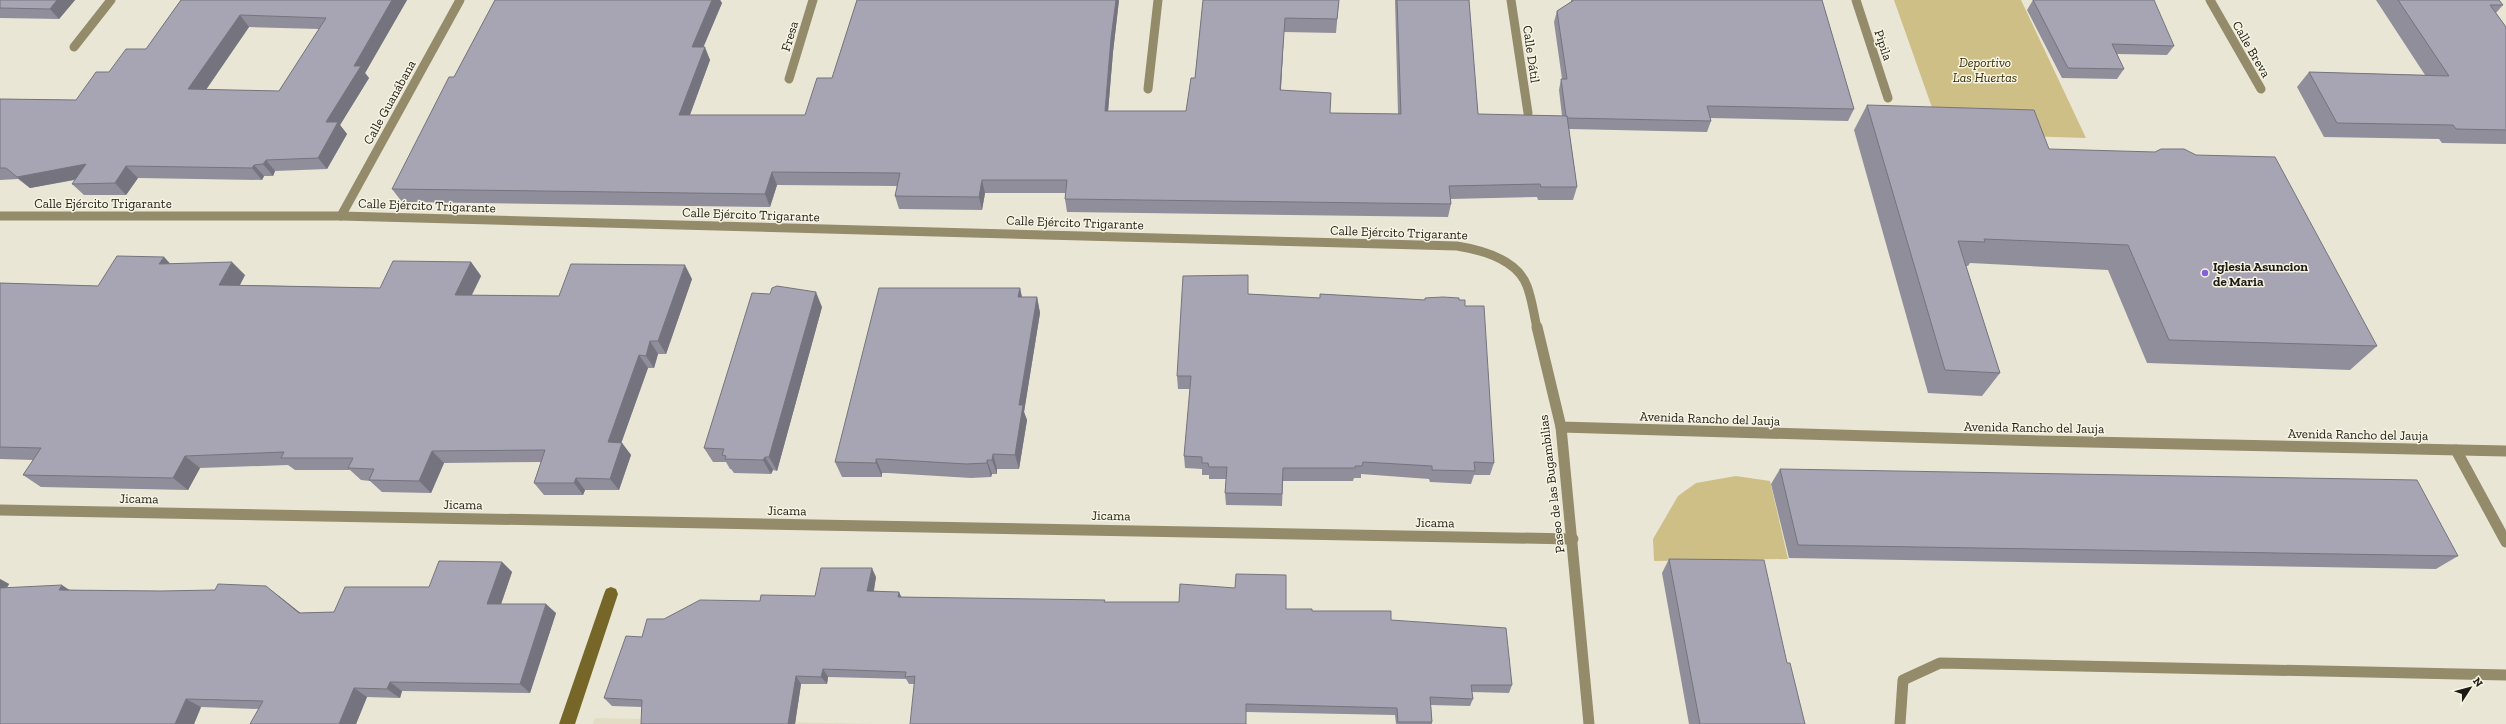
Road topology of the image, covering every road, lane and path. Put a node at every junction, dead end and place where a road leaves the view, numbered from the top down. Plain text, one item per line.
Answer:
1 (111, 0) edge
2 (460, 0) edge
3 (813, 0) edge
4 (1158, 0) edge
5 (1511, 0) edge
6 (1856, 0) edge
7 (2210, 0) edge
8 (74, 47) dead end
9 (788, 79) dead end
10 (1148, 89) dead end
11 (2261, 89) dead end
12 (1888, 98) dead end
13 (1528, 113) dead end
14 (0, 216) edge
15 (341, 216) junction
16 (1499, 256) joint
17 (1561, 427) junction
18 (2456, 450) junction
19 (2506, 451) edge
20 (0, 510) edge
21 (1573, 539) junction
22 (2506, 542) edge
23 (2506, 676) edge
24 (1589, 724) edge
25 (1900, 724) edge

1 - 8 street
2 - 15 street, Calle Guanábana
3 - 9 street, Fresa
4 - 10 street
5 - 13 street, Calle Dátil
6 - 12 street, Pipila
7 - 11 street, Calle Breva
14 - 15 street, Calle Ejército Trigarante
15 - 16 street, Calle Ejército Trigarante
16 - 17 street, Paseo de las Bugambilias
17 - 18 street, Avenida Rancho del Jauja
17 - 21 street, Paseo de las Bugambilias
18 - 19 street, Avenida Rancho del Jauja
18 - 22 street
20 - 21 street, Jicama
21 - 24 street, Paseo de las Bugambilias
23 - 25 street

